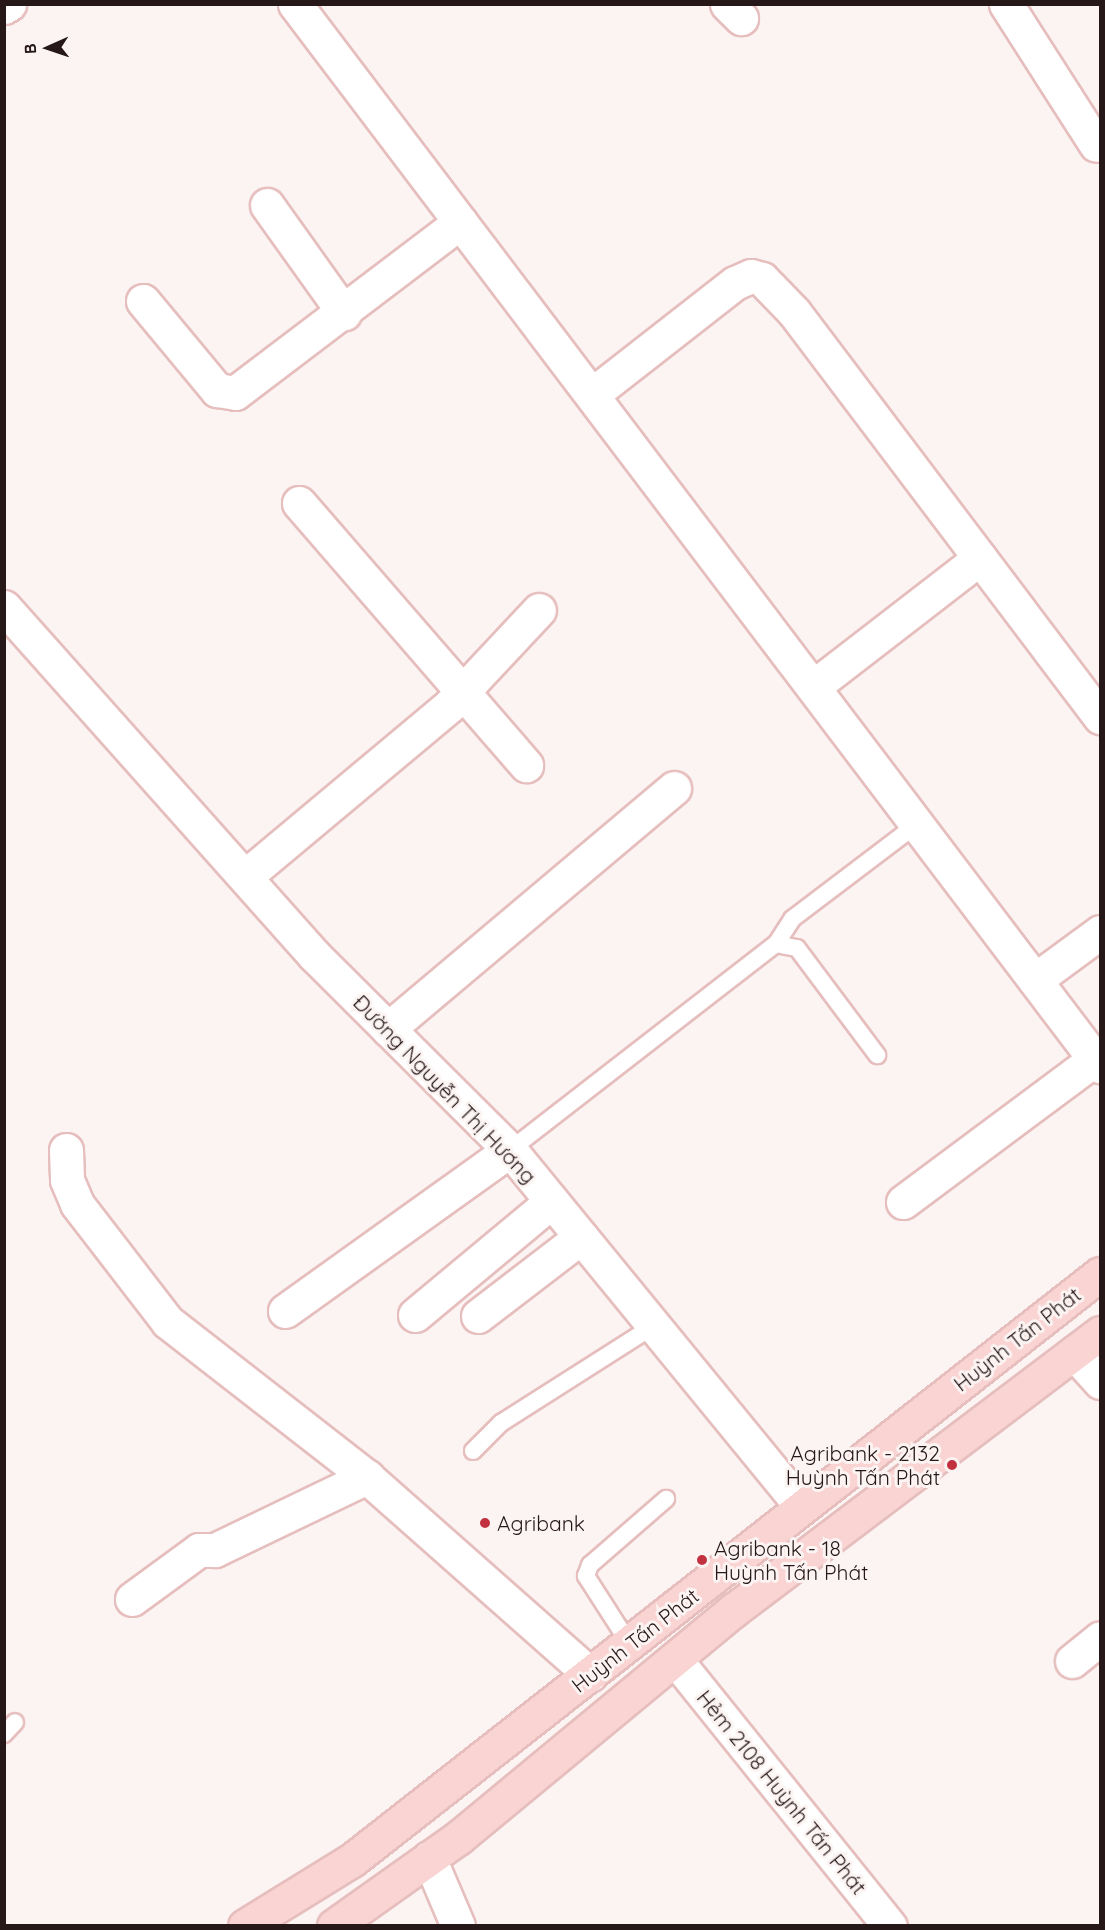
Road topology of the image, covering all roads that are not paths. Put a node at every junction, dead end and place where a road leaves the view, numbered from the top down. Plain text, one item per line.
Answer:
1 (9, 4) edge
2 (295, 4) edge
3 (1006, 4) edge
4 (4, 8) edge
5 (1096, 145) dead end
6 (267, 205) dead end
7 (460, 222) junction
8 (143, 302) dead end
9 (344, 313) junction
10 (594, 393) junction
11 (299, 503) dead end
12 (980, 558) junction
13 (4, 607) edge
14 (539, 610) dead end
15 (813, 687) junction
16 (463, 693) junction
17 (1101, 717) edge
18 (526, 765) dead end
19 (674, 788) dead end
20 (917, 824) junction
21 (247, 875) junction
22 (1101, 932) edge
23 (777, 944) junction
24 (1035, 980) junction
25 (388, 1029) junction
26 (877, 1055) dead end
27 (1098, 1062) edge
28 (66, 1150) dead end
29 (510, 1150) junction
30 (552, 1201) junction
31 (903, 1203) dead end
32 (581, 1237) junction
33 (1101, 1274) edge
34 (285, 1311) dead end
35 (415, 1315) dead end
36 (478, 1316) dead end
37 (655, 1325) junction
38 (1101, 1333) edge
39 (1074, 1353) junction
40 (1101, 1382) edge
41 (473, 1450) dead end
42 (368, 1477) junction
43 (666, 1499) dead end
44 (802, 1507) junction
45 (827, 1540) junction
46 (132, 1599) dead end
47 (1101, 1638) edge
48 (629, 1643) junction
49 (675, 1659) junction
50 (1072, 1661) dead end
51 (590, 1674) junction
52 (429, 1858) junction
53 (245, 1926) edge
54 (334, 1926) edge
55 (458, 1926) edge
56 (890, 1926) edge

1 - 4 street
2 - 7 street
3 - 5 street
6 - 9 street
7 - 9 street
7 - 10 street
8 - 9 street
10 - 12 street
10 - 15 street
11 - 16 street
12 - 15 street
12 - 17 street
13 - 21 street, Đường Nguyễn Thị Hương
14 - 16 street
15 - 20 street
16 - 18 street
16 - 21 street
19 - 25 street
20 - 23 lane
20 - 24 street
21 - 25 street, Đường Nguyễn Thị Hương
22 - 24 street
23 - 26 lane
23 - 29 lane
24 - 27 street
25 - 29 street, Đường Nguyễn Thị Hương
27 - 31 street
28 - 42 street
29 - 30 street, Đường Nguyễn Thị Hương
29 - 34 street
30 - 32 street, Đường Nguyễn Thị Hương
30 - 35 street
32 - 36 street
32 - 37 street, Đường Nguyễn Thị Hương
33 - 44 main road, Huỳnh Tấn Phát
37 - 41 lane
37 - 44 street, Đường Nguyễn Thị Hương
38 - 39 main road, Huỳnh Tấn Phát
39 - 40 street
39 - 45 main road, Huỳnh Tấn Phát
42 - 46 street
42 - 51 street
43 - 48 lane
44 - 45 main road
44 - 48 main road, Huỳnh Tấn Phát
45 - 49 main road, Huỳnh Tấn Phát
47 - 50 street
48 - 51 main road, Huỳnh Tấn Phát
49 - 52 main road, Huỳnh Tấn Phát
49 - 56 street, Hẻm 2108 Huỳnh Tấn Phát
51 - 53 main road, Huỳnh Tấn Phát
52 - 54 main road, Huỳnh Tấn Phát
52 - 55 street

